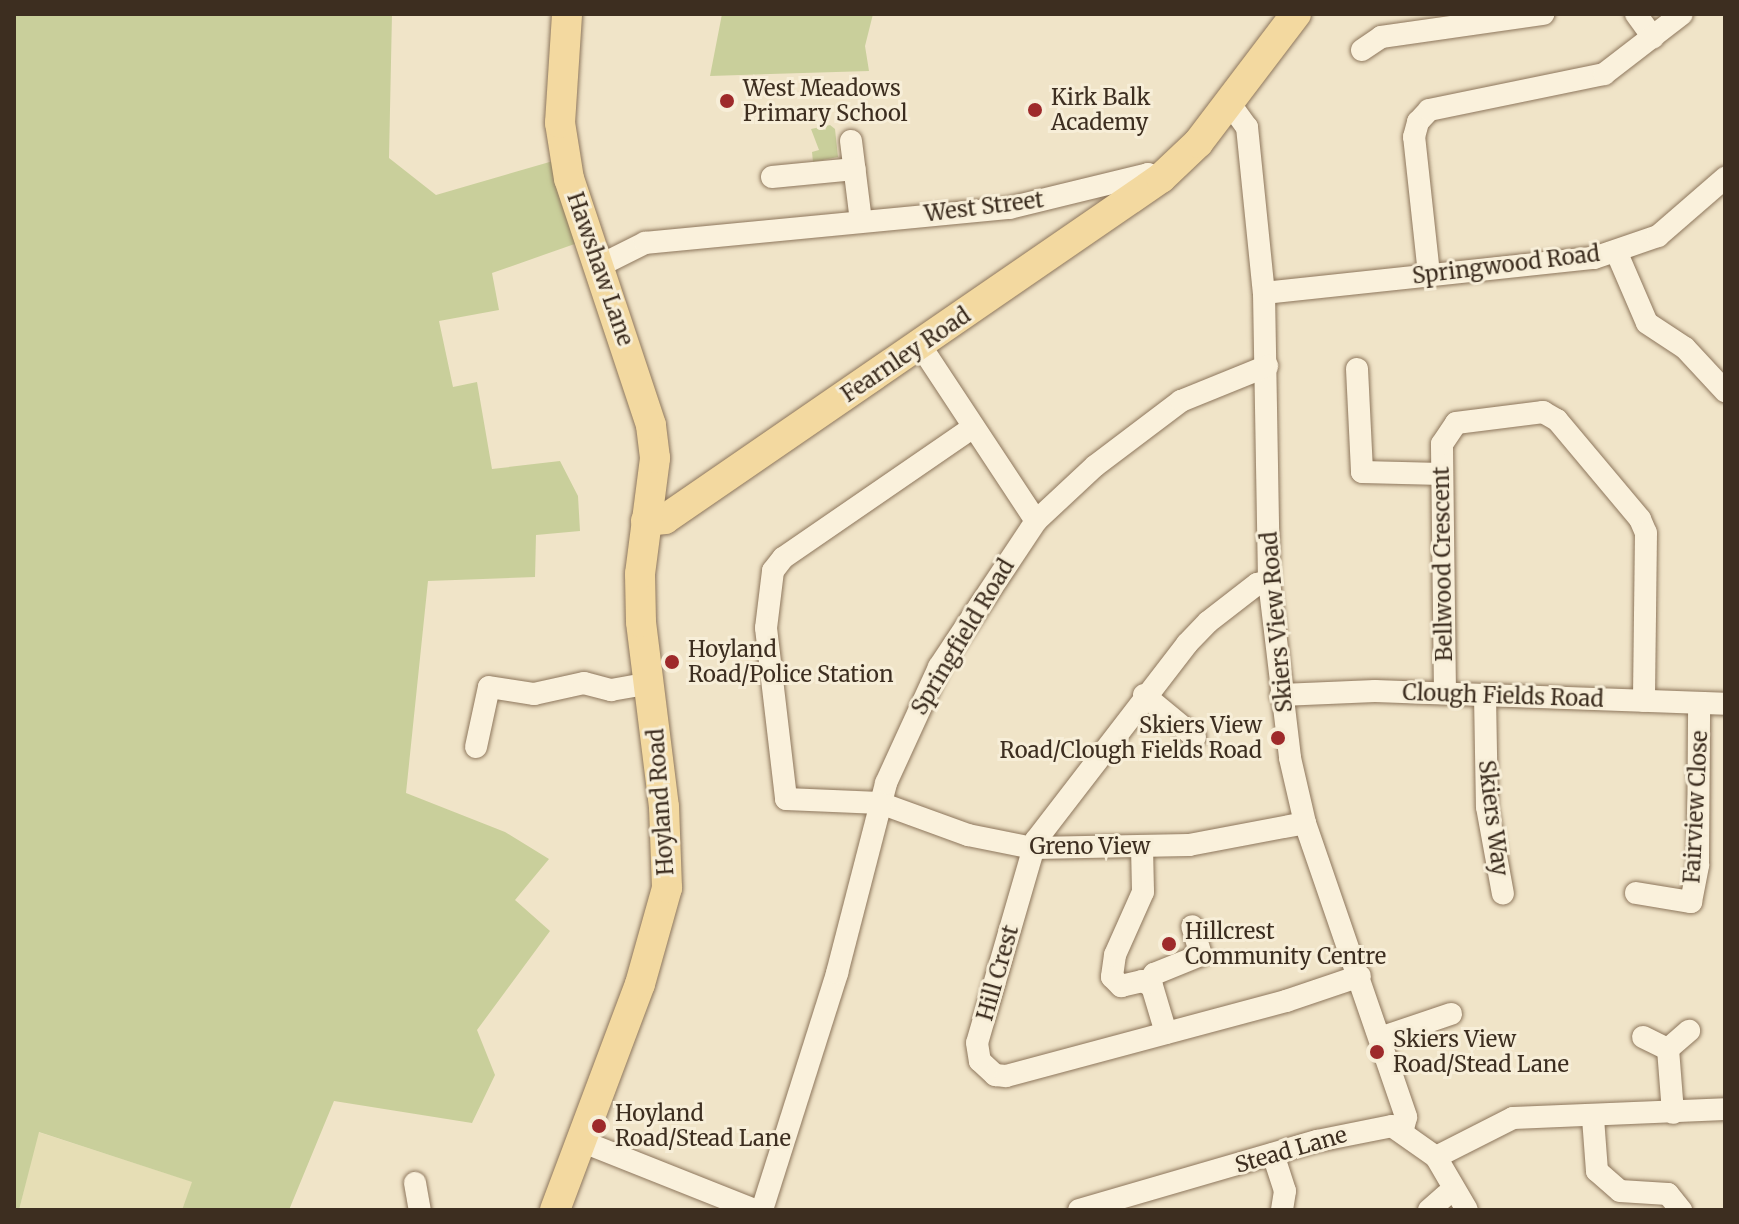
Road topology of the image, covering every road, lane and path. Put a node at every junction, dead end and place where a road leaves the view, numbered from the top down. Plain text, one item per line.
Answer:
1 (567, 14) edge
2 (1296, 14) edge
3 (1543, 14) edge
4 (1636, 14) edge
5 (1682, 14) edge
6 (1653, 37) junction
7 (1362, 50) dead end
8 (1230, 104) junction
9 (851, 141) dead end
10 (855, 169) junction
11 (772, 177) dead end
12 (1161, 178) junction
13 (1725, 178) edge
14 (861, 221) junction
15 (1616, 251) junction
16 (597, 267) junction
17 (1429, 274) junction
18 (1264, 293) junction
19 (920, 345) junction
20 (1267, 366) junction
21 (1357, 369) dead end
22 (1725, 391) edge
23 (972, 428) junction
24 (1442, 474) junction
25 (646, 521) junction
26 (1036, 521) junction
27 (1269, 581) junction
28 (651, 683) junction
29 (1445, 693) junction
30 (1144, 695) junction
31 (1281, 695) junction
32 (1485, 695) junction
33 (1644, 701) junction
34 (1699, 703) junction
35 (1725, 704) edge
36 (1195, 737) dead end
37 (476, 747) dead end
38 (880, 803) junction
39 (1305, 823) junction
40 (1142, 847) junction
41 (1033, 848) junction
42 (1636, 893) dead end
43 (1503, 894) dead end
44 (1192, 926) dead end
45 (1360, 976) junction
46 (1148, 983) junction
47 (1451, 1014) dead end
48 (1689, 1031) dead end
49 (1166, 1033) junction
50 (1643, 1037) dead end
51 (1380, 1038) junction
52 (1668, 1049) junction
53 (1725, 1109) edge
54 (1673, 1113) junction
55 (1593, 1118) junction
56 (1403, 1129) junction
57 (581, 1141) junction
58 (1273, 1154) junction
59 (1436, 1157) junction
60 (415, 1183) dead end
61 (1131, 1203) edge
62 (420, 1210) edge
63 (555, 1210) edge
64 (754, 1210) edge
65 (762, 1210) edge
66 (1079, 1210) edge
67 (1282, 1210) edge
68 (1467, 1210) edge
69 (1681, 1210) edge

1 - 16 main road, Hawshaw Lane
2 - 8 main road
3 - 7 street
4 - 6 street
5 - 6 street
6 - 17 street
8 - 12 main road
8 - 18 street, Skiers View Road
9 - 10 street
10 - 11 street
10 - 14 street
12 - 14 street, West Street
12 - 19 main road, Fearnley Road
13 - 15 street, Springwood Road
14 - 16 street, West Street
15 - 17 street, Springwood Road
15 - 22 street
16 - 25 main road, Hawshaw Lane
17 - 18 street, Springwood Road
18 - 20 street, Skiers View Road
19 - 23 street
19 - 25 main road, Fearnley Road
20 - 26 street, Springfield Road
20 - 27 street, Skiers View Road
21 - 24 street
23 - 26 street
23 - 38 street, Greno View
24 - 29 street, Bellwood Crescent
24 - 33 street, Bellwood Crescent
25 - 28 main road, Hoyland Road
26 - 38 street, Springfield Road
27 - 30 street, Hill Crest
27 - 31 street, Skiers View Road
28 - 37 street
28 - 57 main road, Hoyland Road
29 - 31 street, Clough Fields Road
29 - 32 street, Clough Fields Road
30 - 36 street
30 - 41 street, Hill Crest
31 - 39 street, Skiers View Road
32 - 33 street, Clough Fields Road
32 - 43 street, Skiers Way
33 - 34 street, Clough Fields Road
34 - 35 street, Clough Fields Road
34 - 42 street, Fairview Close
38 - 41 street, Greno View
38 - 65 street, Springfield Road
39 - 40 street, Greno View
39 - 45 street, Skiers View Road
40 - 41 street, Greno View
40 - 46 street
41 - 49 street, Hill Crest
44 - 46 street
45 - 49 street, Hill Crest
45 - 51 street, Skiers View Road
46 - 49 street
47 - 51 street
48 - 52 street
50 - 52 street
51 - 56 street, Skiers View Road
52 - 54 street
53 - 54 street
54 - 55 street
55 - 59 street
55 - 69 street
56 - 58 street, Stead Lane
56 - 59 street
57 - 63 main road, Hoyland Road
57 - 64 street
58 - 61 street, Stead Lane
58 - 67 street
59 - 68 street
60 - 62 street
61 - 66 street, Stead Lane

